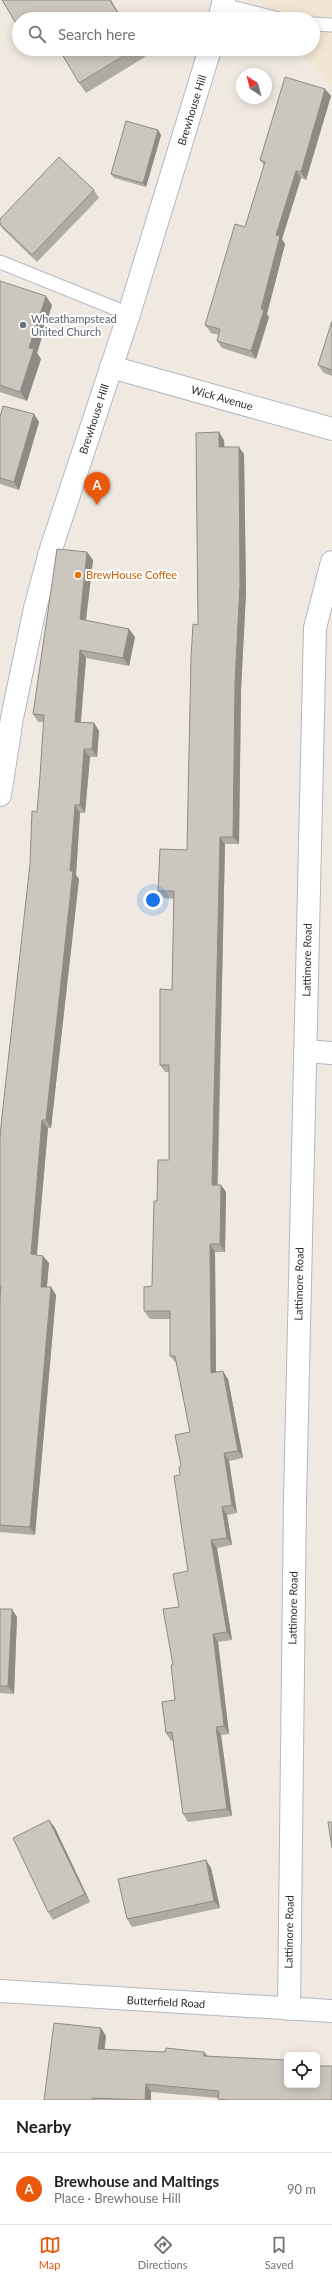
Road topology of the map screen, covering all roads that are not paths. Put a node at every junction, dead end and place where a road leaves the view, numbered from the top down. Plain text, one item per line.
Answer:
1 (222, 8) edge
2 (243, 12) edge
3 (320, 24) edge
4 (332, 25) edge
5 (208, 56) edge
6 (0, 262) edge
7 (129, 314) junction
8 (111, 367) junction
9 (332, 429) edge
10 (332, 562) edge
11 (0, 795) edge
12 (305, 1051) junction
13 (332, 1053) edge
14 (0, 1991) edge
15 (288, 2009) junction
16 (332, 2012) edge

1 - 2 lane
3 - 4 lane
5 - 7 street, Brewhouse Hill
6 - 7 lane
7 - 8 street, Brewhouse Hill
8 - 9 street, Wick Avenue
8 - 11 street, Brewhouse Hill
10 - 12 street, Lattimore Road
12 - 13 street
12 - 15 street, Lattimore Road
14 - 15 street, Butterfield Road
15 - 16 street, Butterfield Road

